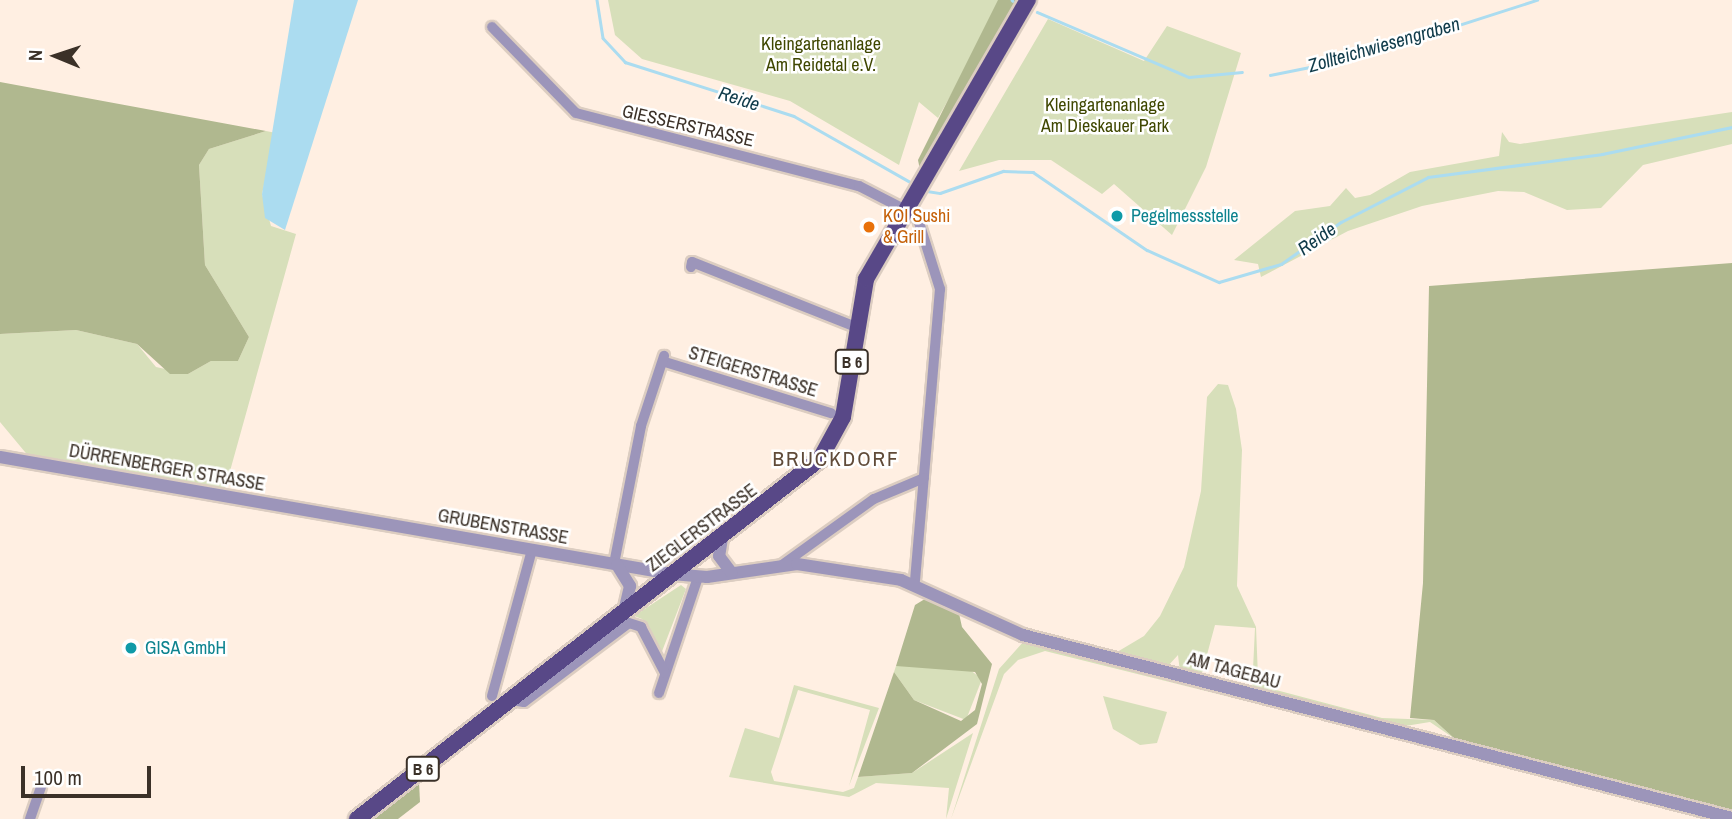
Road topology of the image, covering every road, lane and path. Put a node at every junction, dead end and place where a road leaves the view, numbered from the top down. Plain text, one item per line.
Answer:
1 (1028, 0) edge
2 (492, 27) dead end
3 (905, 211) junction
4 (691, 267) dead end
5 (856, 327) junction
6 (831, 413) dead end
7 (0, 457) edge
8 (924, 478) junction
9 (328, 514) joint
10 (722, 538) junction
11 (532, 550) junction
12 (615, 565) junction
13 (782, 565) junction
14 (732, 573) junction
15 (672, 574) junction
16 (698, 577) junction
17 (915, 583) junction
18 (626, 617) junction
19 (666, 673) junction
20 (659, 693) dead end
21 (492, 696) dead end
22 (41, 787) dead end
23 (1732, 818) edge
24 (30, 819) edge
25 (358, 819) edge

1 - 3 main road, ZIEGLERSTRASSE / B 6
2 - 3 street, GIESSERSTRASSE
3 - 5 main road, ZIEGLERSTRASSE / B 6
3 - 8 street
4 - 5 street
5 - 10 main road, ZIEGLERSTRASSE / B 6
6 - 12 street, STEIGERSTRASSE
7 - 9 street, DÜRRENBERGER STRASSE
8 - 13 street
8 - 17 street
9 - 11 street, GRUBENSTRASSE
10 - 14 street
10 - 15 main road, ZIEGLERSTRASSE / B 6
11 - 12 street, GRUBENSTRASSE
11 - 21 street
12 - 15 street, GRUBENSTRASSE
12 - 18 street
13 - 14 street, AM TAGEBAU
13 - 17 street, AM TAGEBAU
14 - 16 street, AM TAGEBAU
15 - 16 street, AM TAGEBAU
15 - 18 main road, ZIEGLERSTRASSE / B 6
16 - 19 street
17 - 23 street, AM TAGEBAU
18 - 19 street
18 - 25 main road, ZIEGLERSTRASSE / B 6
19 - 20 street
22 - 24 street

